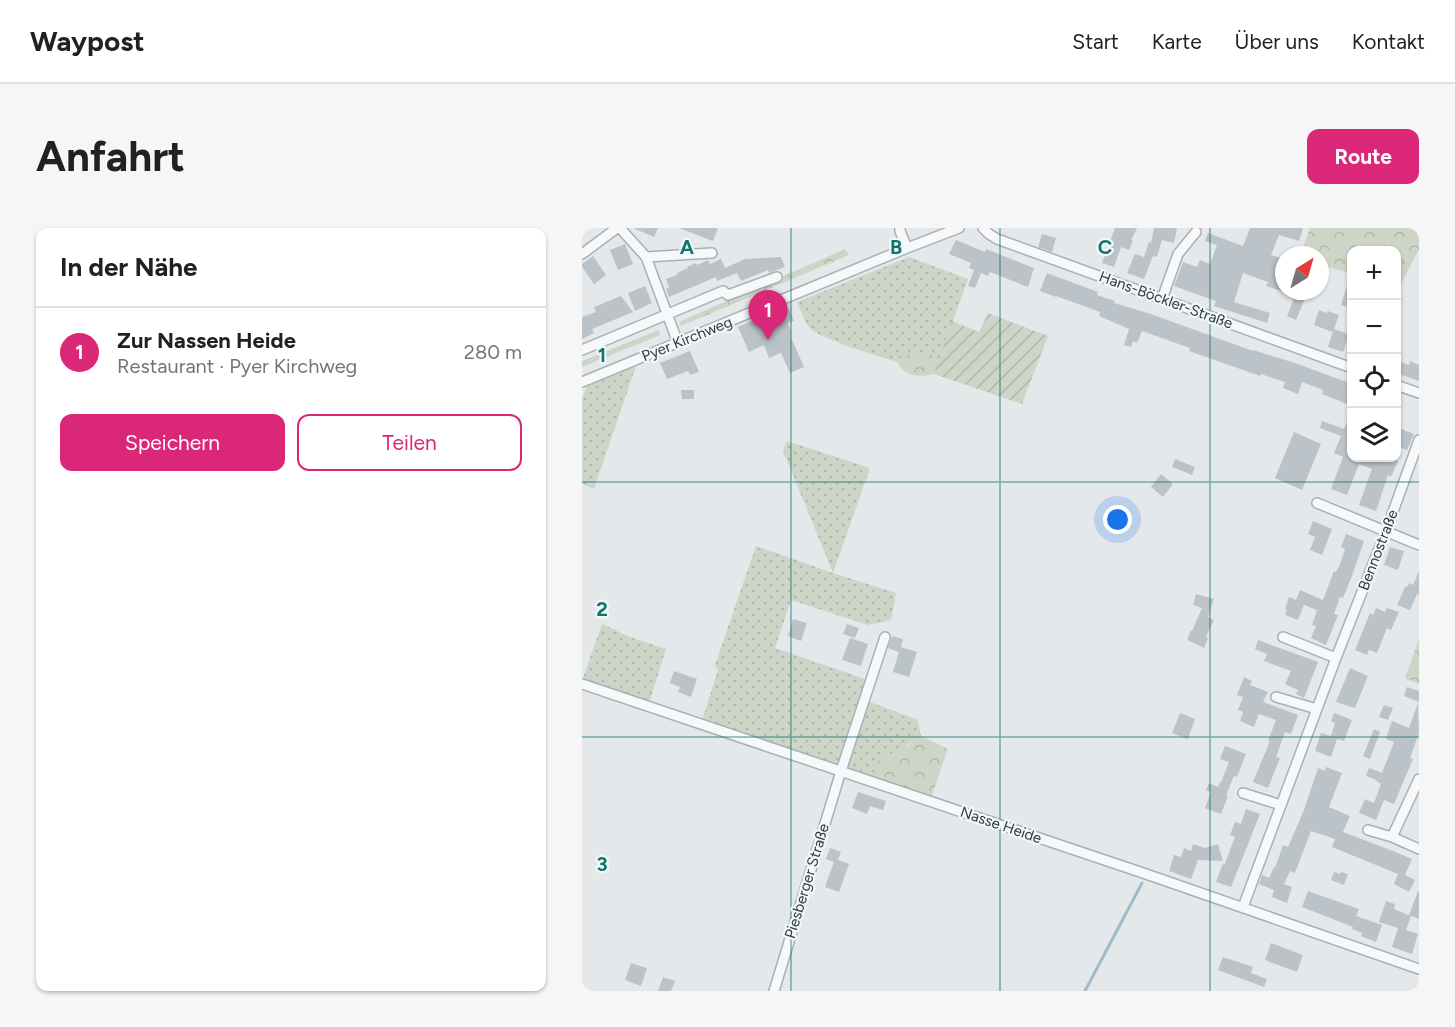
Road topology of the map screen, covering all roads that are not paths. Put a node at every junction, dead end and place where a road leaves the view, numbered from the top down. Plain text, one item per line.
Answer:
1 (619, 228) edge
2 (900, 228) edge
3 (959, 228) edge
4 (984, 228) edge
5 (1196, 232) dead end
6 (906, 248) junction
7 (712, 253) dead end
8 (582, 254) edge
9 (646, 257) junction
10 (777, 277) dead end
11 (1162, 299) junction
12 (668, 314) junction
13 (678, 343) junction
14 (582, 350) edge
15 (1347, 366) edge
16 (582, 382) edge
17 (1401, 387) edge
18 (1419, 393) edge
19 (1419, 440) edge
20 (1317, 503) dead end
21 (1386, 531) junction
22 (1419, 544) edge
23 (885, 637) dead end
24 (1283, 638) dead end
25 (1336, 658) junction
26 (582, 684) edge
27 (1276, 697) dead end
28 (1317, 709) junction
29 (841, 771) junction
30 (1419, 779) edge
31 (1243, 793) dead end
32 (1281, 805) junction
33 (1368, 830) dead end
34 (1392, 837) junction
35 (1419, 849) edge
36 (1243, 907) junction
37 (1419, 969) edge
38 (774, 991) edge

1 - 8 street
1 - 9 street
2 - 6 street
3 - 6 street, Pyer Kirchweg
4 - 11 street, Hans-Böckler-Straße
5 - 11 street
6 - 13 street, Pyer Kirchweg
7 - 9 street
9 - 12 street
10 - 12 street
11 - 15 street, Hans-Böckler-Straße
12 - 13 street
12 - 14 street
13 - 16 street, Pyer Kirchweg
17 - 18 street
19 - 21 street, Bennostraße
20 - 21 street
21 - 22 street
21 - 25 street, Bennostraße
23 - 29 street, Piesberger Straße
24 - 25 street
25 - 28 street, Bennostraße
26 - 29 street, Nasse Heide
27 - 28 street
28 - 32 street, Bennostraße
29 - 36 street, Nasse Heide
29 - 38 street, Piesberger Straße
30 - 34 street
31 - 32 street
32 - 36 street, Bennostraße
33 - 34 street
34 - 35 street
36 - 37 street, Nasse Heide

